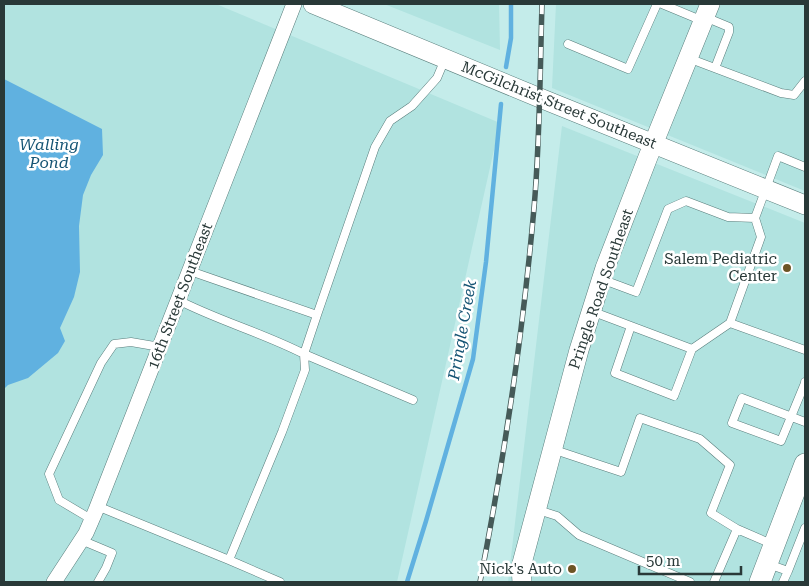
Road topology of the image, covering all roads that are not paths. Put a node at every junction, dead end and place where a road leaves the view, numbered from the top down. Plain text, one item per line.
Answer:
1 (294, 4) edge
2 (313, 4) edge
3 (657, 4) edge
4 (662, 4) edge
5 (706, 14) edge
6 (568, 44) dead end
7 (688, 58) junction
8 (445, 59) junction
9 (715, 68) junction
10 (805, 81) edge
11 (653, 144) junction
12 (805, 167) edge
13 (767, 189) junction
14 (805, 205) edge
15 (755, 218) junction
16 (190, 271) junction
17 (601, 279) junction
18 (178, 300) junction
19 (591, 311) junction
20 (317, 315) junction
21 (730, 323) junction
22 (632, 326) junction
23 (160, 347) junction
24 (692, 349) junction
25 (805, 350) edge
26 (304, 354) junction
27 (805, 382) edge
28 (413, 400) dead end
29 (791, 416) junction
30 (805, 422) edge
31 (552, 449) junction
32 (803, 477) edge
33 (536, 509) junction
34 (94, 513) junction
35 (805, 528) edge
36 (737, 529) junction
37 (82, 540) junction
38 (229, 560) junction
39 (767, 564) edge
40 (788, 571) junction
41 (54, 582) edge
42 (98, 582) edge
43 (280, 582) edge
44 (522, 582) edge
45 (690, 582) edge
46 (714, 582) edge
47 (783, 582) edge

1 - 16 street, 16th Street Southeast
2 - 8 street, McGilchrist Street Southeast
3 - 6 lane
4 - 5 lane
5 - 7 street, Pringle Road Southeast
5 - 9 lane
7 - 9 lane
7 - 11 street, Pringle Road Southeast
8 - 11 street, McGilchrist Street Southeast
8 - 20 lane
9 - 10 lane
11 - 13 street, McGilchrist Street Southeast
11 - 17 street, Pringle Road Southeast
12 - 13 lane
13 - 14 street, McGilchrist Street Southeast
13 - 15 lane
15 - 17 lane
15 - 21 lane
16 - 18 street, 16th Street Southeast
16 - 20 lane
17 - 19 street, Pringle Road Southeast
18 - 23 street, 16th Street Southeast
18 - 26 lane
19 - 22 lane
19 - 31 street, Pringle Road Southeast
20 - 26 lane
21 - 24 lane
21 - 25 lane
22 - 24 lane
22 - 24 lane
23 - 34 street, 16th Street Southeast
23 - 34 lane
26 - 28 lane
26 - 38 lane
27 - 29 lane
29 - 29 lane
29 - 30 lane
31 - 33 street, Pringle Road Southeast
31 - 36 lane
32 - 39 main road
33 - 44 street, Pringle Road Southeast
33 - 45 lane
34 - 37 street, 16th Street Southeast
34 - 38 lane
35 - 40 lane
36 - 39 lane
36 - 46 lane
37 - 41 street, 16th Street Southeast
37 - 42 lane
38 - 43 lane
39 - 40 lane
40 - 47 lane

